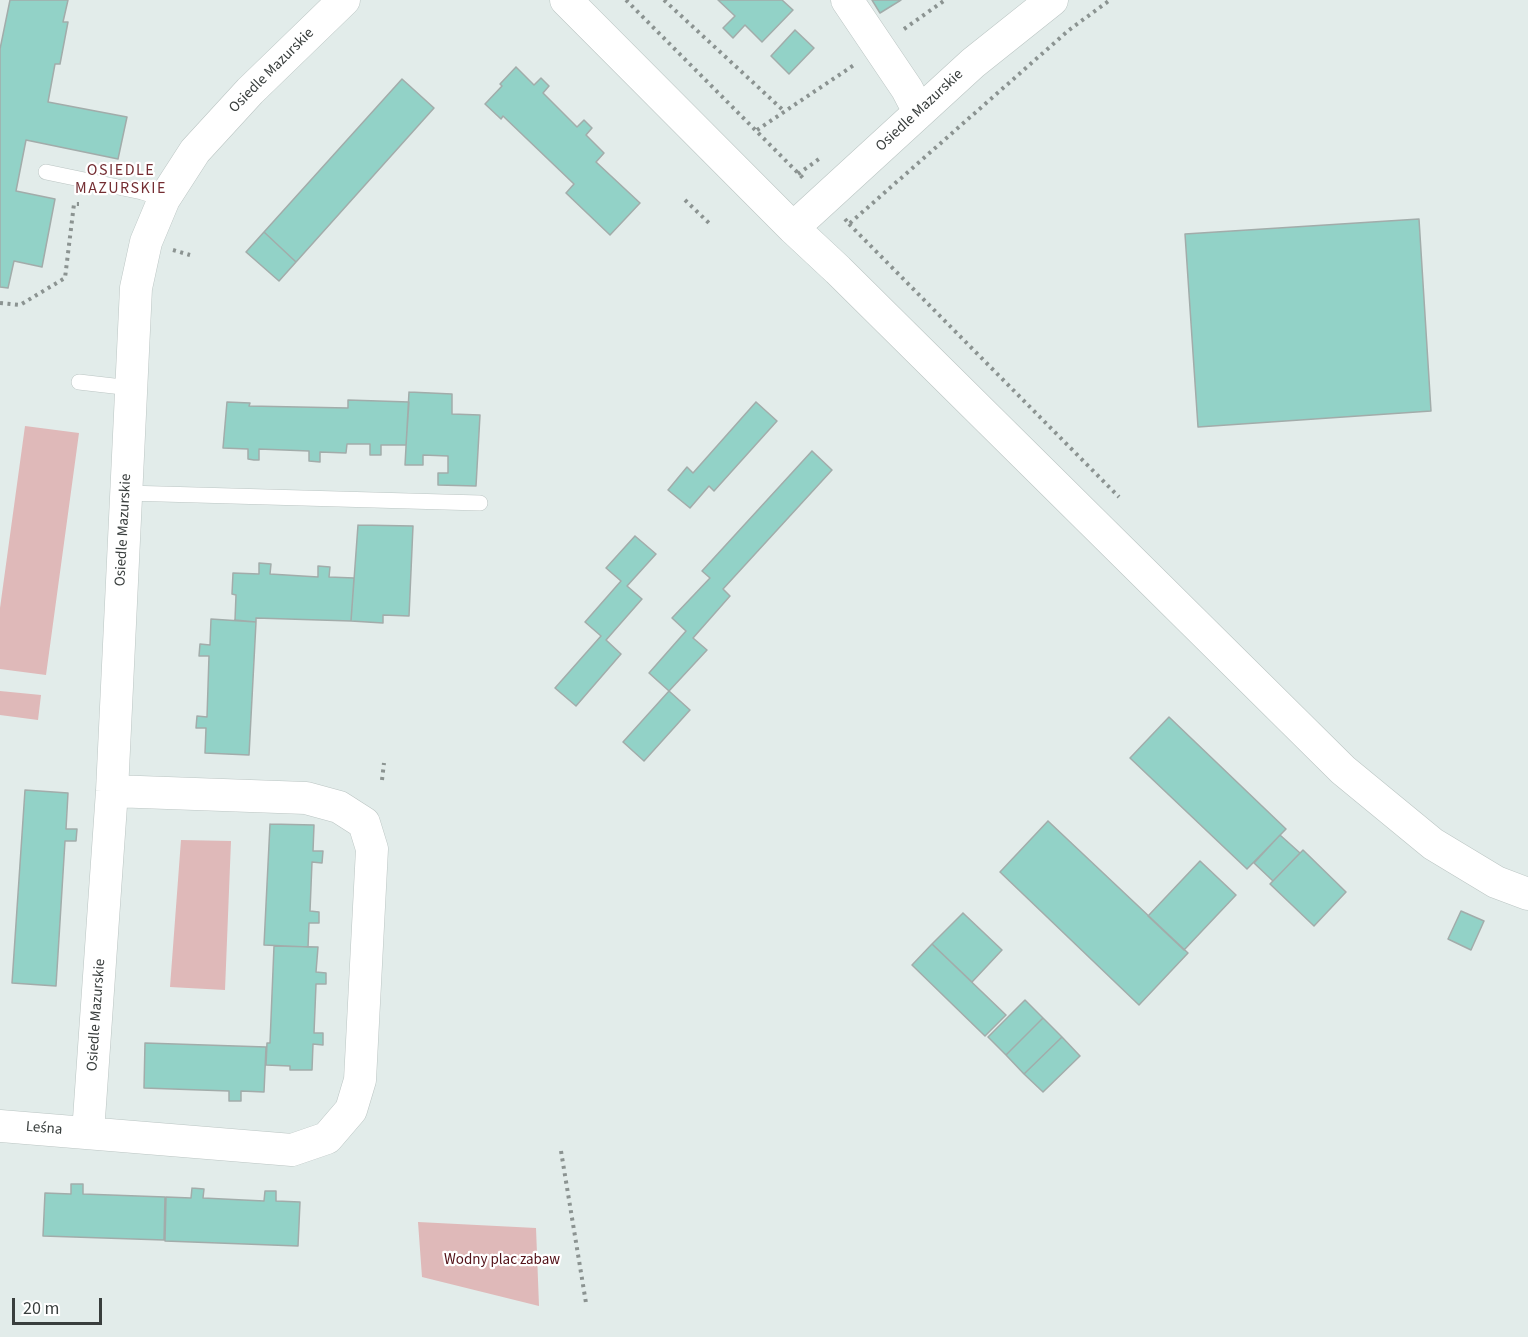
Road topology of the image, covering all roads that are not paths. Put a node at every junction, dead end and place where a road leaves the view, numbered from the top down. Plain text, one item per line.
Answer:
1 (344, 0) edge
2 (566, 0) edge
3 (847, 0) edge
4 (1052, 0) edge
5 (919, 112) junction
6 (46, 172) dead end
7 (164, 199) junction
8 (793, 228) junction
9 (79, 382) dead end
10 (131, 388) junction
11 (126, 493) junction
12 (480, 503) dead end
13 (112, 791) junction
14 (1528, 894) edge
15 (0, 1126) edge
16 (88, 1133) junction

1 - 7 street, Osiedle Mazurskie
2 - 8 street
3 - 5 street
4 - 5 street, Osiedle Mazurskie
5 - 8 street, Osiedle Mazurskie
6 - 7 lane
7 - 10 street, Osiedle Mazurskie
8 - 14 street
9 - 10 lane
10 - 11 street, Osiedle Mazurskie
11 - 12 lane
11 - 13 street, Osiedle Mazurskie
13 - 16 street, Osiedle Mazurskie
13 - 16 street, Leśna
15 - 16 street, Leśna

